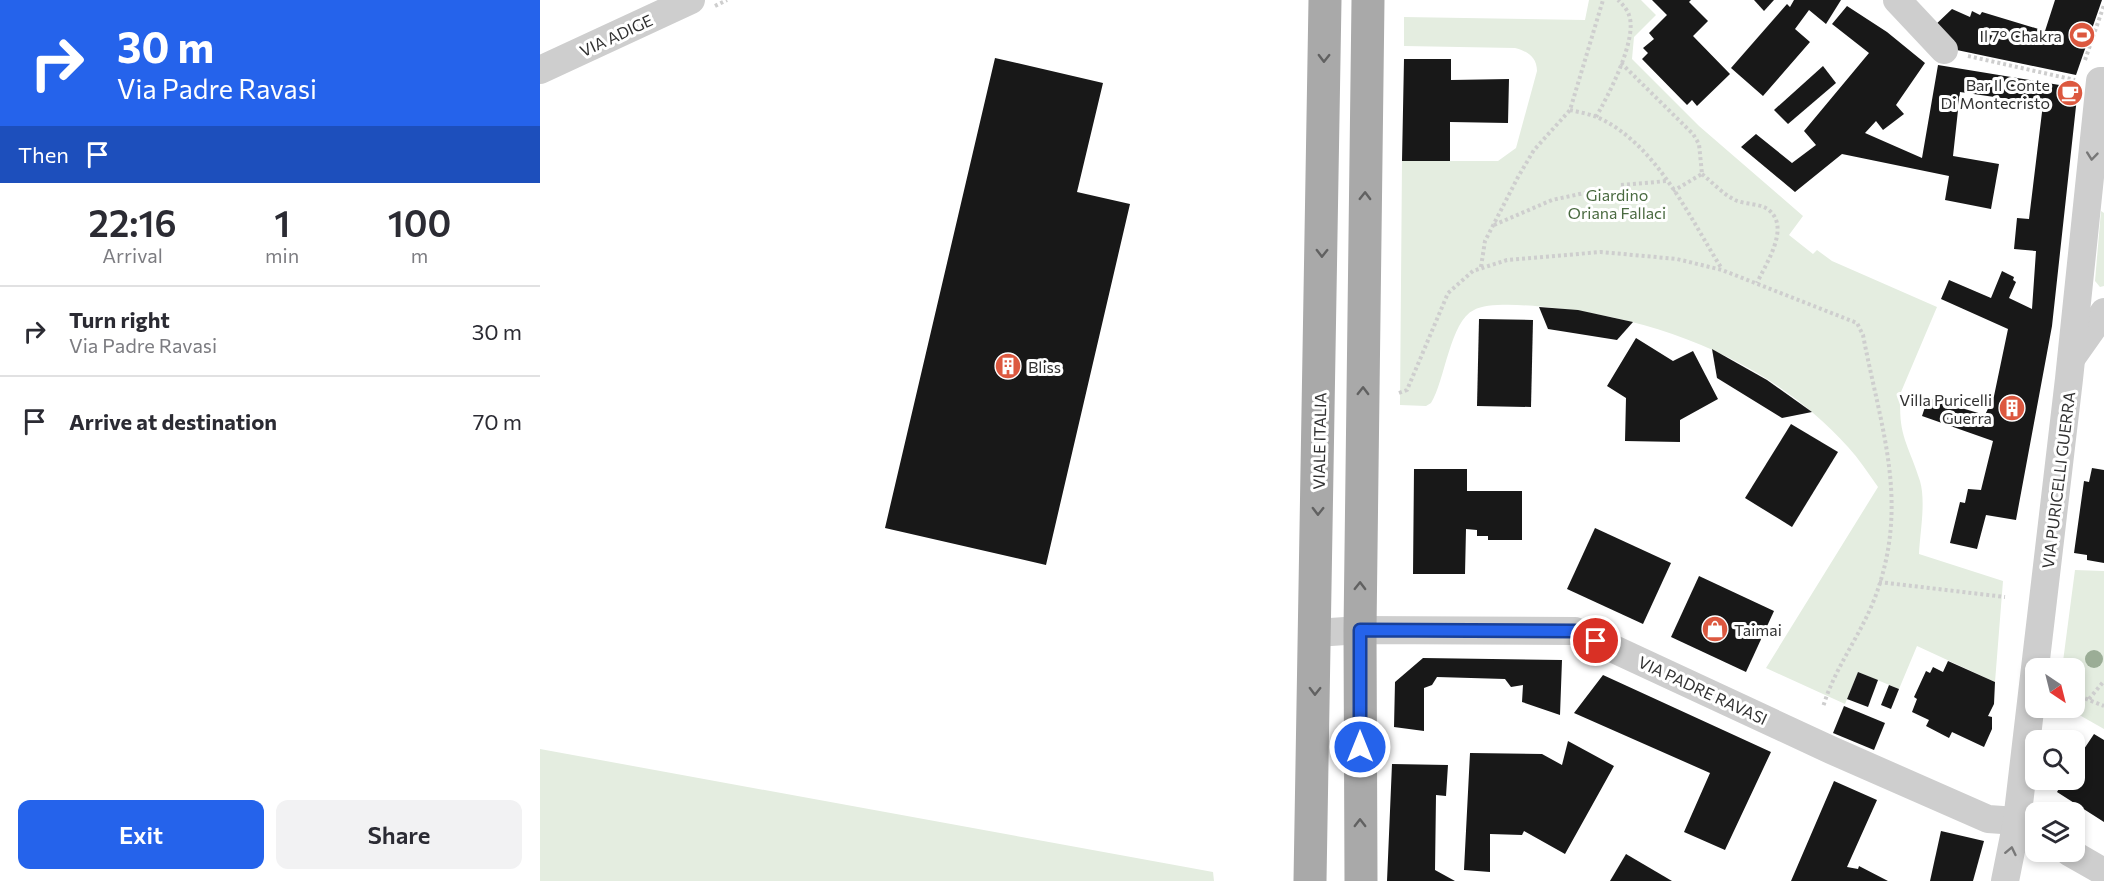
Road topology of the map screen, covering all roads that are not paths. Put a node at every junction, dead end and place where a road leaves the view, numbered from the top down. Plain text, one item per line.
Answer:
1 (691, 0) edge
2 (1325, 0) edge
3 (1368, 0) edge
4 (1897, 0) edge
5 (1944, 50) road end
6 (540, 70) edge
7 (2095, 77) edge
8 (2080, 281) junction
9 (2104, 300) edge
10 (2104, 312) edge
11 (2072, 357) junction
12 (1360, 630) junction
13 (1316, 633) junction
14 (2028, 802) edge
15 (2025, 827) edge
16 (2025, 830) edge
17 (2085, 861) edge
18 (2104, 872) edge
19 (1310, 881) edge
20 (1361, 881) edge
21 (2005, 881) edge

1 - 6 street, VIA ADIGE
2 -> 13 main road, VIALE ITALIA
12 -> 3 main road
4 - 5 street
7 -> 8 street, VIA PURICELLI GUERRA
8 - 9 street
8 - 11 street, VIA PURICELLI GUERRA
10 - 11 street
11 - 14 street, VIA PURICELLI GUERRA
12 - 13 street, VIA PADRE RAVASI
12 - 15 street, VIA PADRE RAVASI
20 -> 12 main road
13 -> 19 main road, VIALE ITALIA
21 -> 16 street, VIA PURICELLI GUERRA
17 - 18 street

